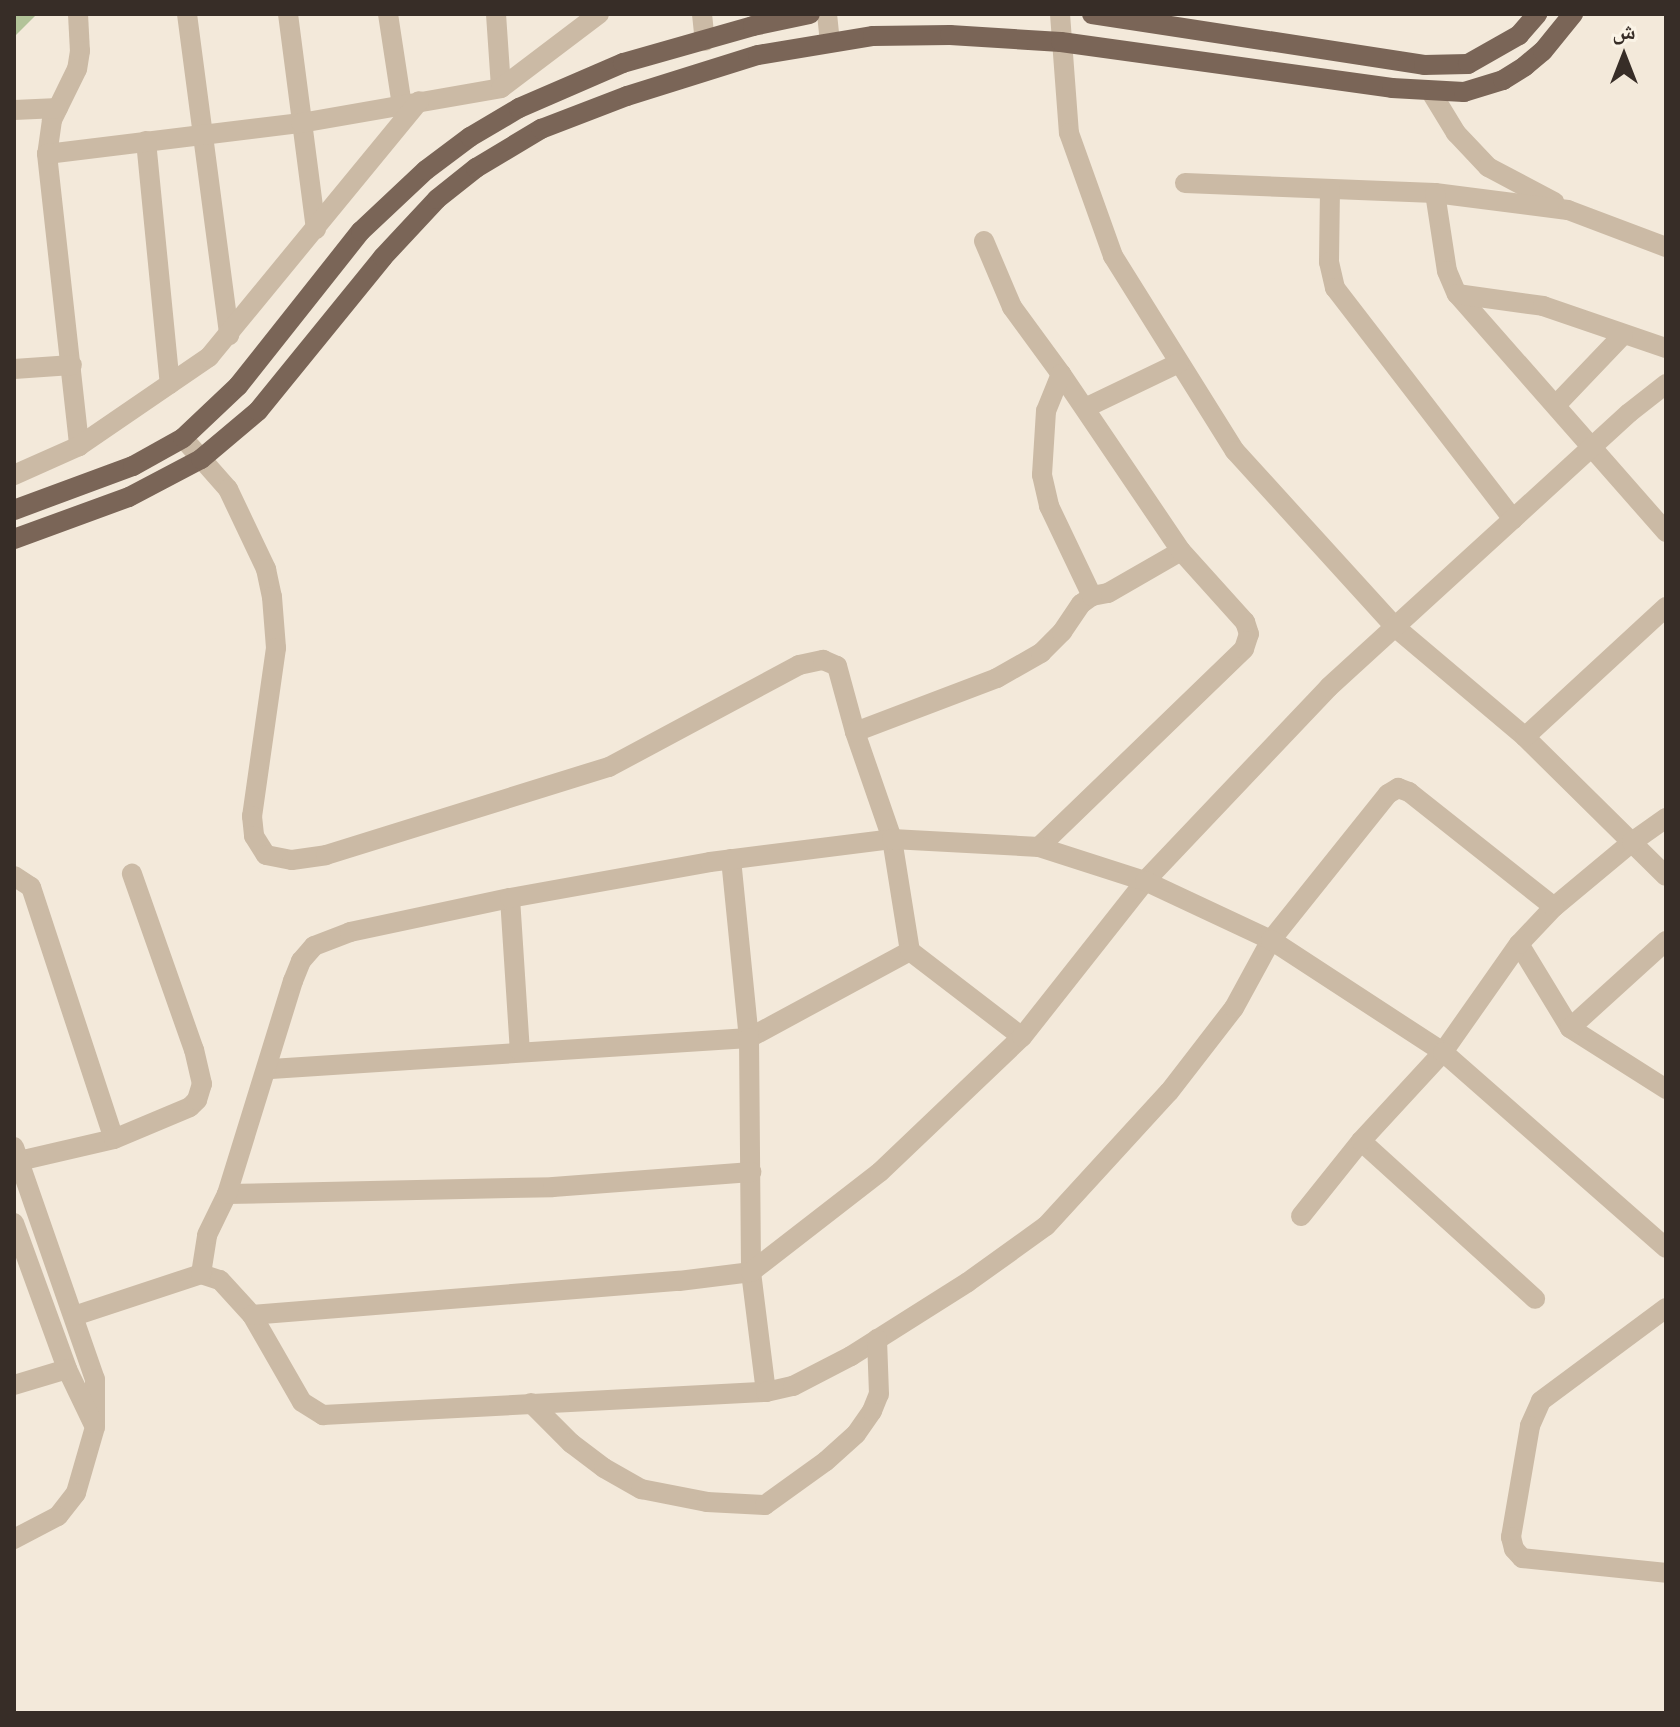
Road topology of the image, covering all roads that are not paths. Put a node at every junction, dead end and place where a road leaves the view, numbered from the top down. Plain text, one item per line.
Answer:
1 (78, 14) edge
2 (187, 14) edge
3 (288, 14) edge
4 (388, 14) edge
5 (496, 14) edge
6 (702, 14) edge
7 (810, 14) edge
8 (827, 14) edge
9 (1060, 14) edge
10 (1092, 14) edge
11 (1537, 14) edge
12 (1573, 14) edge
13 (594, 16) edge
14 (705, 41) junction
15 (830, 42) junction
16 (1061, 42) junction
17 (501, 88) junction
18 (1431, 92) junction
19 (410, 103) junction
20 (58, 108) junction
21 (14, 110) edge
22 (301, 123) junction
23 (201, 137) junction
24 (146, 141) junction
25 (47, 154) junction
26 (1185, 183) dead end
27 (1330, 189) junction
28 (1435, 193) junction
29 (1568, 210) junction
30 (316, 229) junction
31 (984, 241) dead end
32 (1666, 247) edge
33 (1457, 294) junction
34 (229, 335) junction
35 (1623, 335) junction
36 (1666, 348) edge
37 (1179, 363) junction
38 (72, 365) junction
39 (14, 369) edge
40 (1061, 374) junction
41 (170, 384) junction
42 (1666, 384) edge
43 (1556, 405) junction
44 (1085, 408) junction
45 (183, 438) junction
46 (1593, 445) junction
47 (79, 446) junction
48 (201, 459) junction
49 (14, 475) edge
50 (14, 510) edge
51 (1513, 519) junction
52 (1666, 532) edge
53 (14, 539) edge
54 (1181, 551) junction
55 (1092, 596) junction
56 (1666, 607) edge
57 (1395, 627) junction
58 (855, 732) junction
59 (1525, 737) junction
60 (1666, 818) edge
61 (892, 839) junction
62 (1632, 842) junction
63 (1039, 847) junction
64 (731, 859) junction
65 (132, 874) dead end
66 (14, 876) edge
67 (1666, 876) edge
68 (1145, 881) junction
69 (510, 898) junction
70 (1554, 907) junction
71 (1271, 940) junction
72 (1666, 941) edge
73 (1519, 944) junction
74 (910, 951) junction
75 (1570, 1028) junction
76 (1022, 1037) junction
77 (749, 1038) junction
78 (520, 1051) junction
79 (1443, 1052) junction
80 (267, 1069) junction
81 (1666, 1089) edge
82 (114, 1139) junction
83 (1361, 1141) junction
84 (15, 1157) edge
85 (751, 1172) junction
86 (227, 1194) junction
87 (1301, 1216) dead end
88 (14, 1223) edge
89 (1666, 1248) edge
90 (751, 1272) junction
91 (201, 1274) junction
92 (23, 1275) edge
93 (1535, 1299) dead end
94 (1666, 1308) edge
95 (252, 1315) junction
96 (74, 1316) junction
97 (877, 1339) junction
98 (67, 1369) junction
99 (14, 1385) edge
100 (766, 1392) junction
101 (531, 1403) junction
102 (95, 1427) junction
103 (14, 1539) edge
104 (1666, 1573) edge

1 - 20 street
2 - 23 street
3 - 22 street
4 - 19 street
5 - 17 street
6 - 14 street
7 - 14 main road
8 - 15 street
9 - 16 street
10 - 11 main road
12 - 18 main road
13 - 17 street
14 - 45 main road
15 - 16 main road
15 - 48 main road
16 - 18 main road
16 - 37 street
17 - 19 street
18 - 29 street
19 - 22 street
19 - 30 street
20 - 21 street
20 - 25 street
22 - 23 street
22 - 30 street
23 - 24 street
23 - 34 street
24 - 25 street
24 - 41 street
25 - 38 street
26 - 27 street
27 - 28 street
27 - 51 street
28 - 29 street
28 - 33 street
29 - 32 street
30 - 34 street
31 - 40 street
33 - 35 street
33 - 43 street
34 - 41 street
35 - 36 street
35 - 43 street
37 - 44 street
37 - 57 street
38 - 39 street
38 - 47 street
40 - 44 street
40 - 55 street
41 - 47 street
42 - 46 street
43 - 46 street
44 - 54 street
45 - 48 street
45 - 50 main road
46 - 51 street
46 - 52 street
47 - 49 street
48 - 53 main road
48 - 58 street
51 - 57 street
54 - 55 street
54 - 63 street
55 - 58 street
56 - 59 street
57 - 59 street
57 - 68 street
58 - 61 street
59 - 62 street
60 - 62 street
61 - 63 street
61 - 64 street
61 - 74 street
62 - 67 street
62 - 70 street
63 - 68 street
64 - 69 street
64 - 77 street
65 - 82 street
66 - 82 street
68 - 71 street
68 - 76 street
69 - 78 street
69 - 80 street
70 - 71 street
70 - 73 street
71 - 79 street
71 - 97 street
72 - 75 street
73 - 75 street
73 - 79 street
74 - 76 street
74 - 77 street
75 - 81 street
76 - 90 street
77 - 78 street
77 - 85 street
78 - 80 street
79 - 83 street
79 - 89 street
80 - 86 street
82 - 84 street
83 - 87 street
83 - 93 street
84 - 96 street
85 - 86 street
85 - 90 street
86 - 91 street
88 - 92 street
90 - 95 street
90 - 100 street
91 - 95 street
91 - 96 street
92 - 98 street
94 - 104 street
95 - 101 street
96 - 102 street
97 - 100 street
97 - 101 street
98 - 99 street
98 - 102 street
100 - 101 street
102 - 103 street

